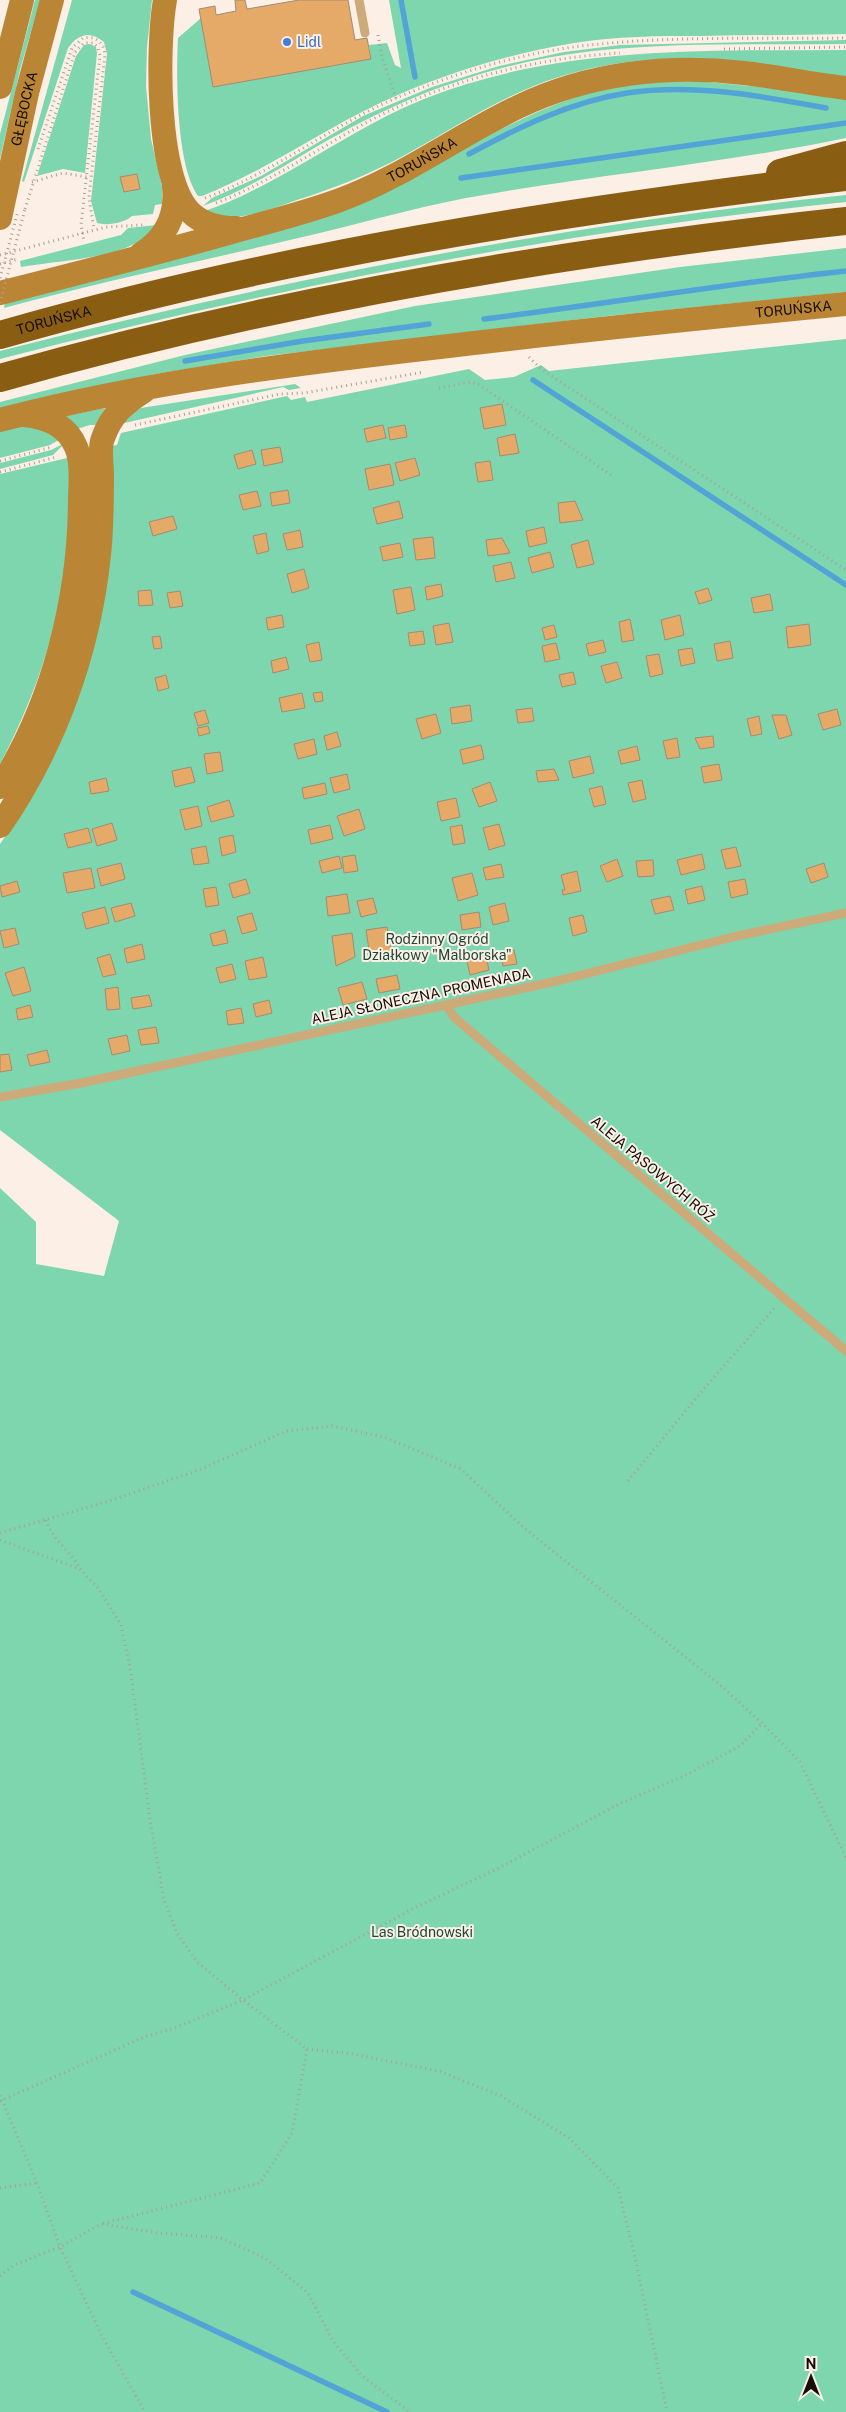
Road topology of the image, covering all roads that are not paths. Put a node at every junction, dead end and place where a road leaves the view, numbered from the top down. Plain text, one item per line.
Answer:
1 (22, 0) edge
2 (52, 0) edge
3 (165, 0) edge
4 (359, 0) edge
5 (365, 33) dead end
6 (0, 87) edge
7 (846, 88) edge
8 (846, 155) edge
9 (846, 177) edge
10 (174, 187) junction
11 (719, 192) junction
12 (9, 213) edge
13 (846, 221) edge
14 (257, 225) junction
15 (128, 260) junction
16 (0, 293) edge
17 (846, 304) edge
18 (0, 335) edge
19 (0, 378) edge
20 (151, 386) junction
21 (10, 417) edge
22 (0, 787) edge
23 (0, 826) edge
24 (846, 913) edge
25 (446, 1005) junction
26 (0, 1097) edge
27 (846, 1350) edge

1 - 6 street, GŁĘBOCKA
2 - 12 street, GŁĘBOCKA
3 - 10 street
4 - 5 lane
7 - 14 street, TORUŃSKA
8 - 11 highway
9 - 11 highway, TORUŃSKA
10 - 14 street
10 - 15 street
11 - 18 highway, TORUŃSKA
13 - 19 highway
14 - 15 street, TORUŃSKA
15 - 16 street, TORUŃSKA
17 - 20 street, TORUŃSKA
20 - 21 street, TORUŃSKA
20 - 23 street
21 - 22 street
24 - 25 lane, ALEJA SŁONECZNA PROMENADA
25 - 26 lane, ALEJA SŁONECZNA PROMENADA
25 - 27 lane, ALEJA PĄSOWYCH RÓŻ

